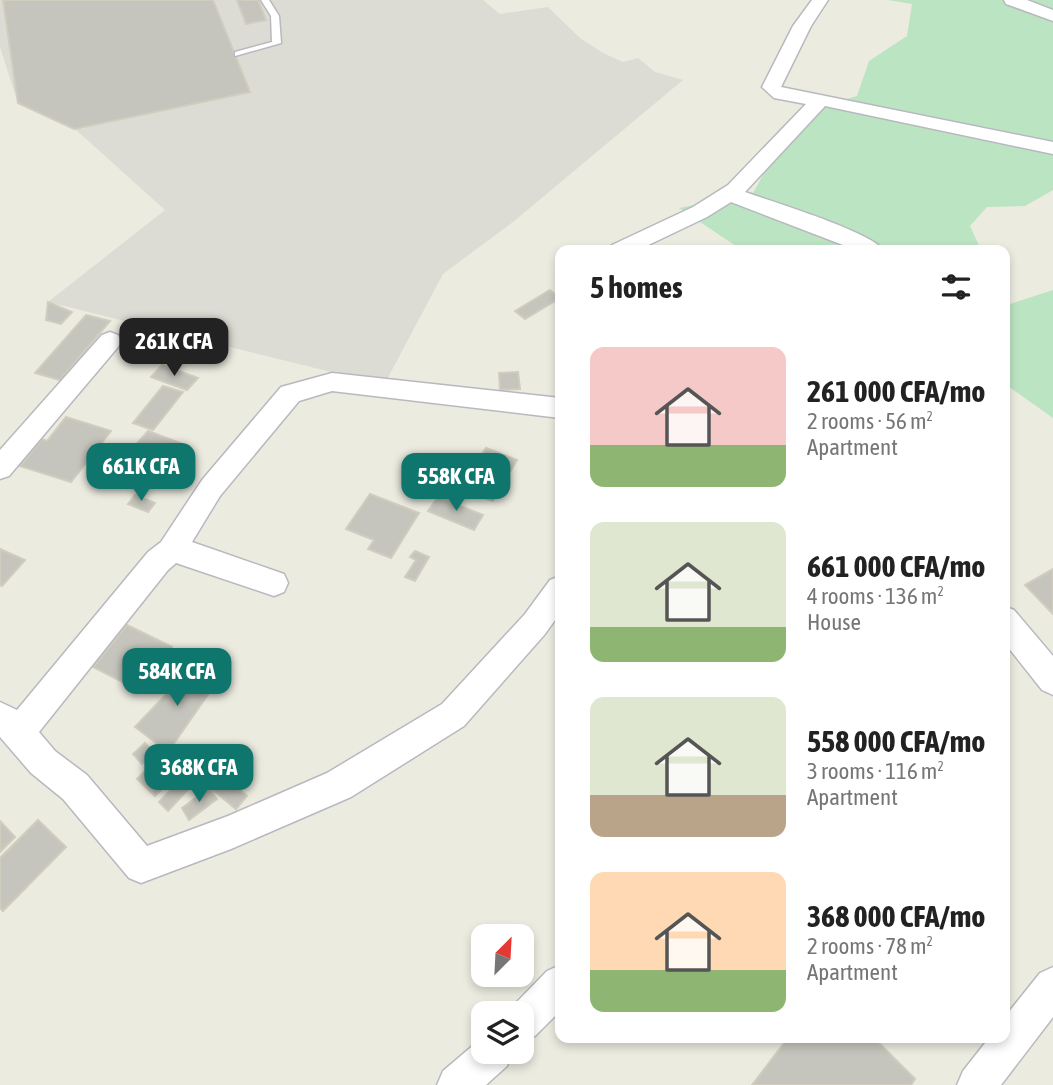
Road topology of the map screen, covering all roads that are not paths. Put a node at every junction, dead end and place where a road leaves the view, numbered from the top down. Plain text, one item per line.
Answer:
1 (265, 0) edge
2 (820, 0) edge
3 (1012, 0) edge
4 (1053, 16) edge
5 (238, 54) dead end
6 (821, 99) junction
7 (1053, 148) edge
8 (729, 194) junction
9 (631, 245) edge
10 (863, 245) edge
11 (110, 341) dead end
12 (555, 407) edge
13 (0, 468) edge
14 (171, 551) junction
15 (274, 583) dead end
16 (555, 596) edge
17 (1010, 626) edge
18 (1053, 680) edge
19 (10, 725) edge
20 (1053, 986) edge
21 (555, 989) edge
22 (534, 1011) edge
23 (1010, 1041) edge
24 (1009, 1043) edge
25 (480, 1064) edge
26 (457, 1085) edge
27 (976, 1085) edge

1 - 5 lane
2 - 6 street
3 - 4 street
6 - 7 street
6 - 8 street
8 - 9 street
8 - 10 street
11 - 13 street
12 - 14 street
14 - 15 street
14 - 19 street
16 - 19 street
17 - 18 street
20 - 23 street
21 - 22 street
24 - 27 street
25 - 26 street

